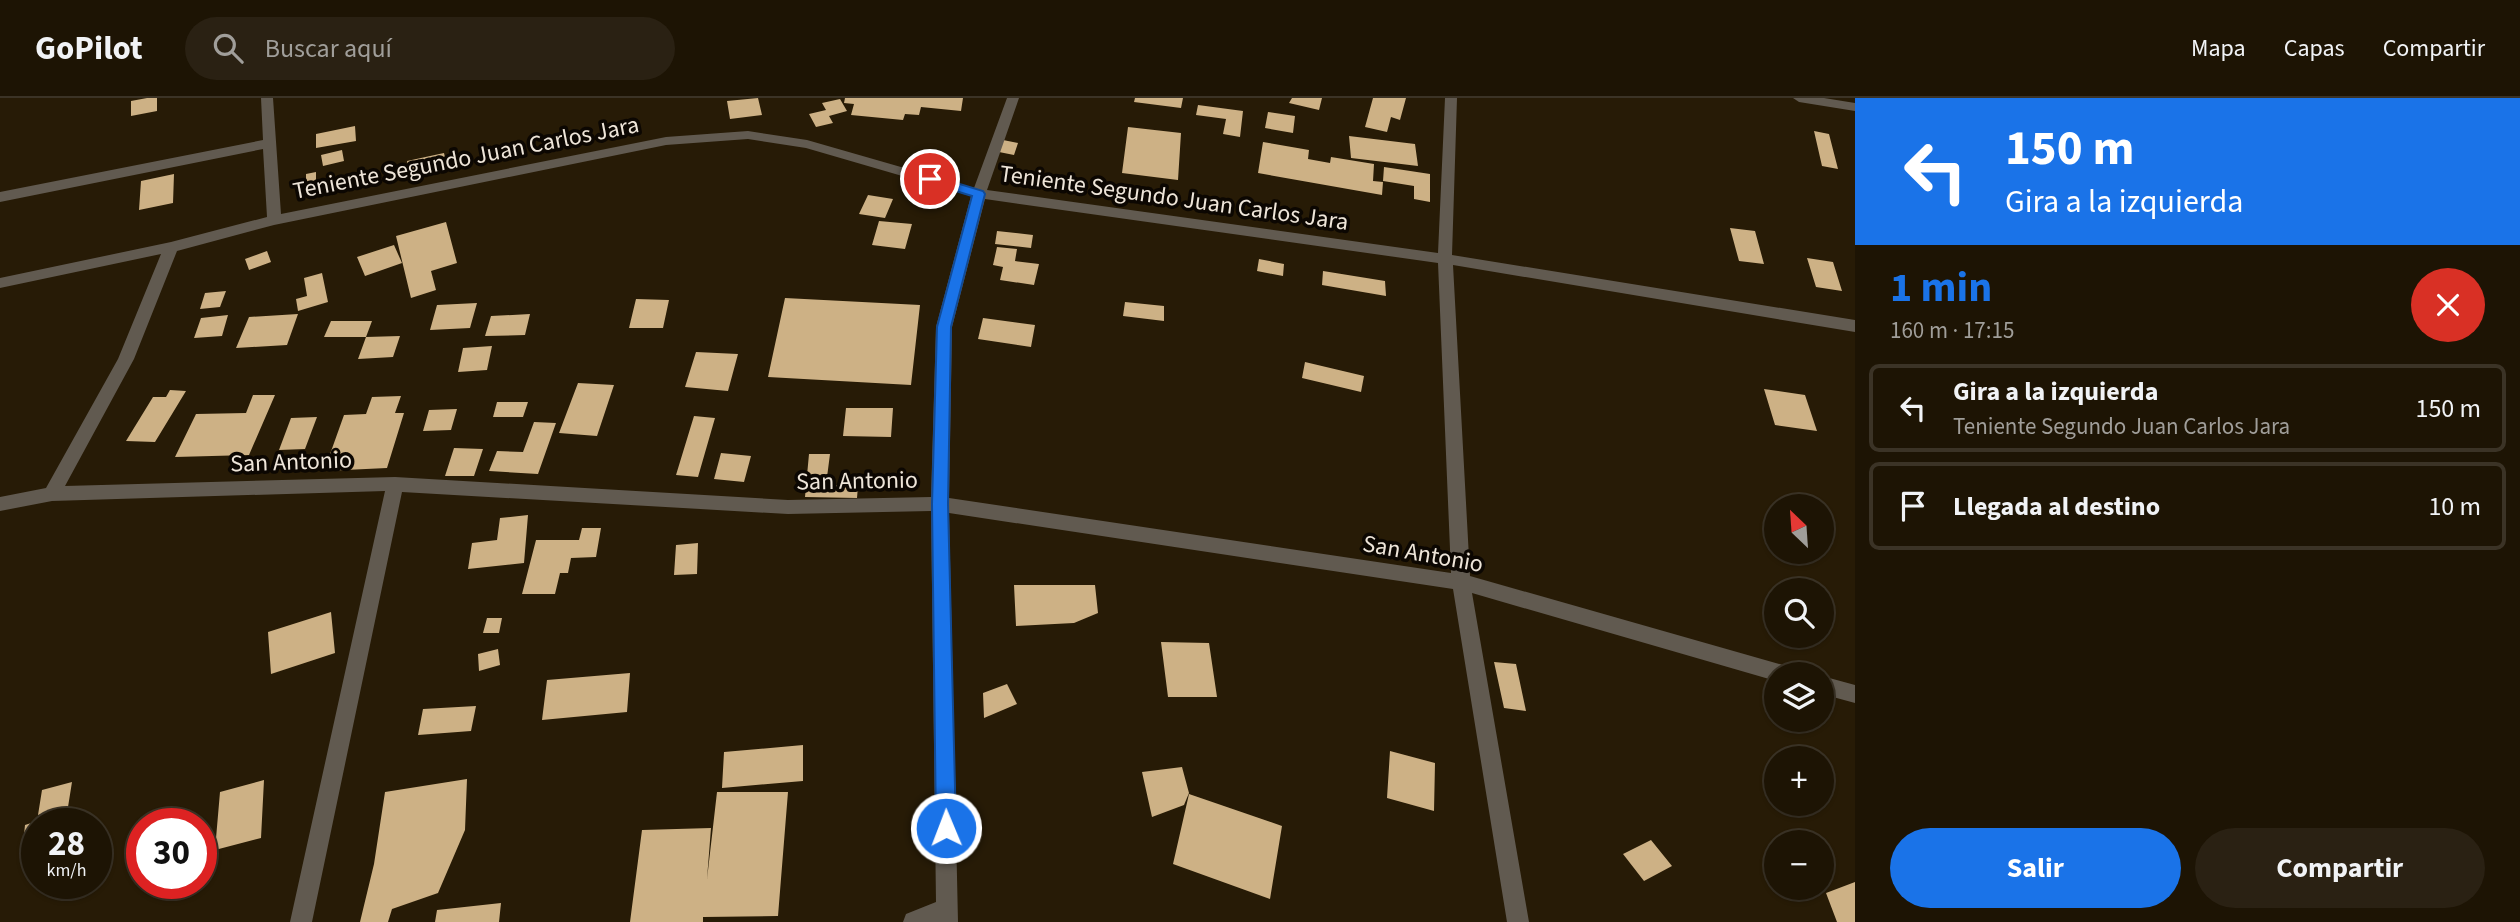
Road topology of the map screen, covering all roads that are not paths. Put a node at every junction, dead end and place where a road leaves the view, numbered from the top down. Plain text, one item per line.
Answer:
1 (267, 98) edge
2 (1013, 98) edge
3 (1451, 98) edge
4 (1800, 98) edge
5 (1855, 107) edge
6 (270, 144) junction
7 (979, 194) junction
8 (0, 197) edge
9 (274, 220) junction
10 (171, 247) junction
11 (1445, 260) junction
12 (0, 283) edge
13 (1855, 326) edge
14 (395, 484) junction
15 (51, 494) junction
16 (0, 503) edge
17 (940, 504) junction
18 (1461, 582) junction
19 (1764, 669) edge
20 (1834, 688) edge
21 (1855, 694) edge
22 (947, 915) edge
23 (300, 922) edge
24 (914, 922) edge
25 (1518, 922) edge

1 - 6 street
2 - 7 street
3 - 11 street
4 - 5 street
6 - 8 street
6 - 9 street
7 - 9 street, Teniente Segundo Juan Carlos Jara
7 - 11 street, Teniente Segundo Juan Carlos Jara
7 - 17 street
9 - 10 street, Teniente Segundo Juan Carlos Jara
10 - 12 street, Teniente Segundo Juan Carlos Jara
10 - 15 street
11 - 13 street, Teniente Segundo Juan Carlos Jara
11 - 18 street
14 - 15 street, San Antonio
14 - 17 street, San Antonio
14 - 23 street
15 - 16 street, San Antonio
17 - 18 street, San Antonio
17 - 22 street
18 - 19 street, San Antonio
18 - 25 street
20 - 21 street
22 - 24 street

